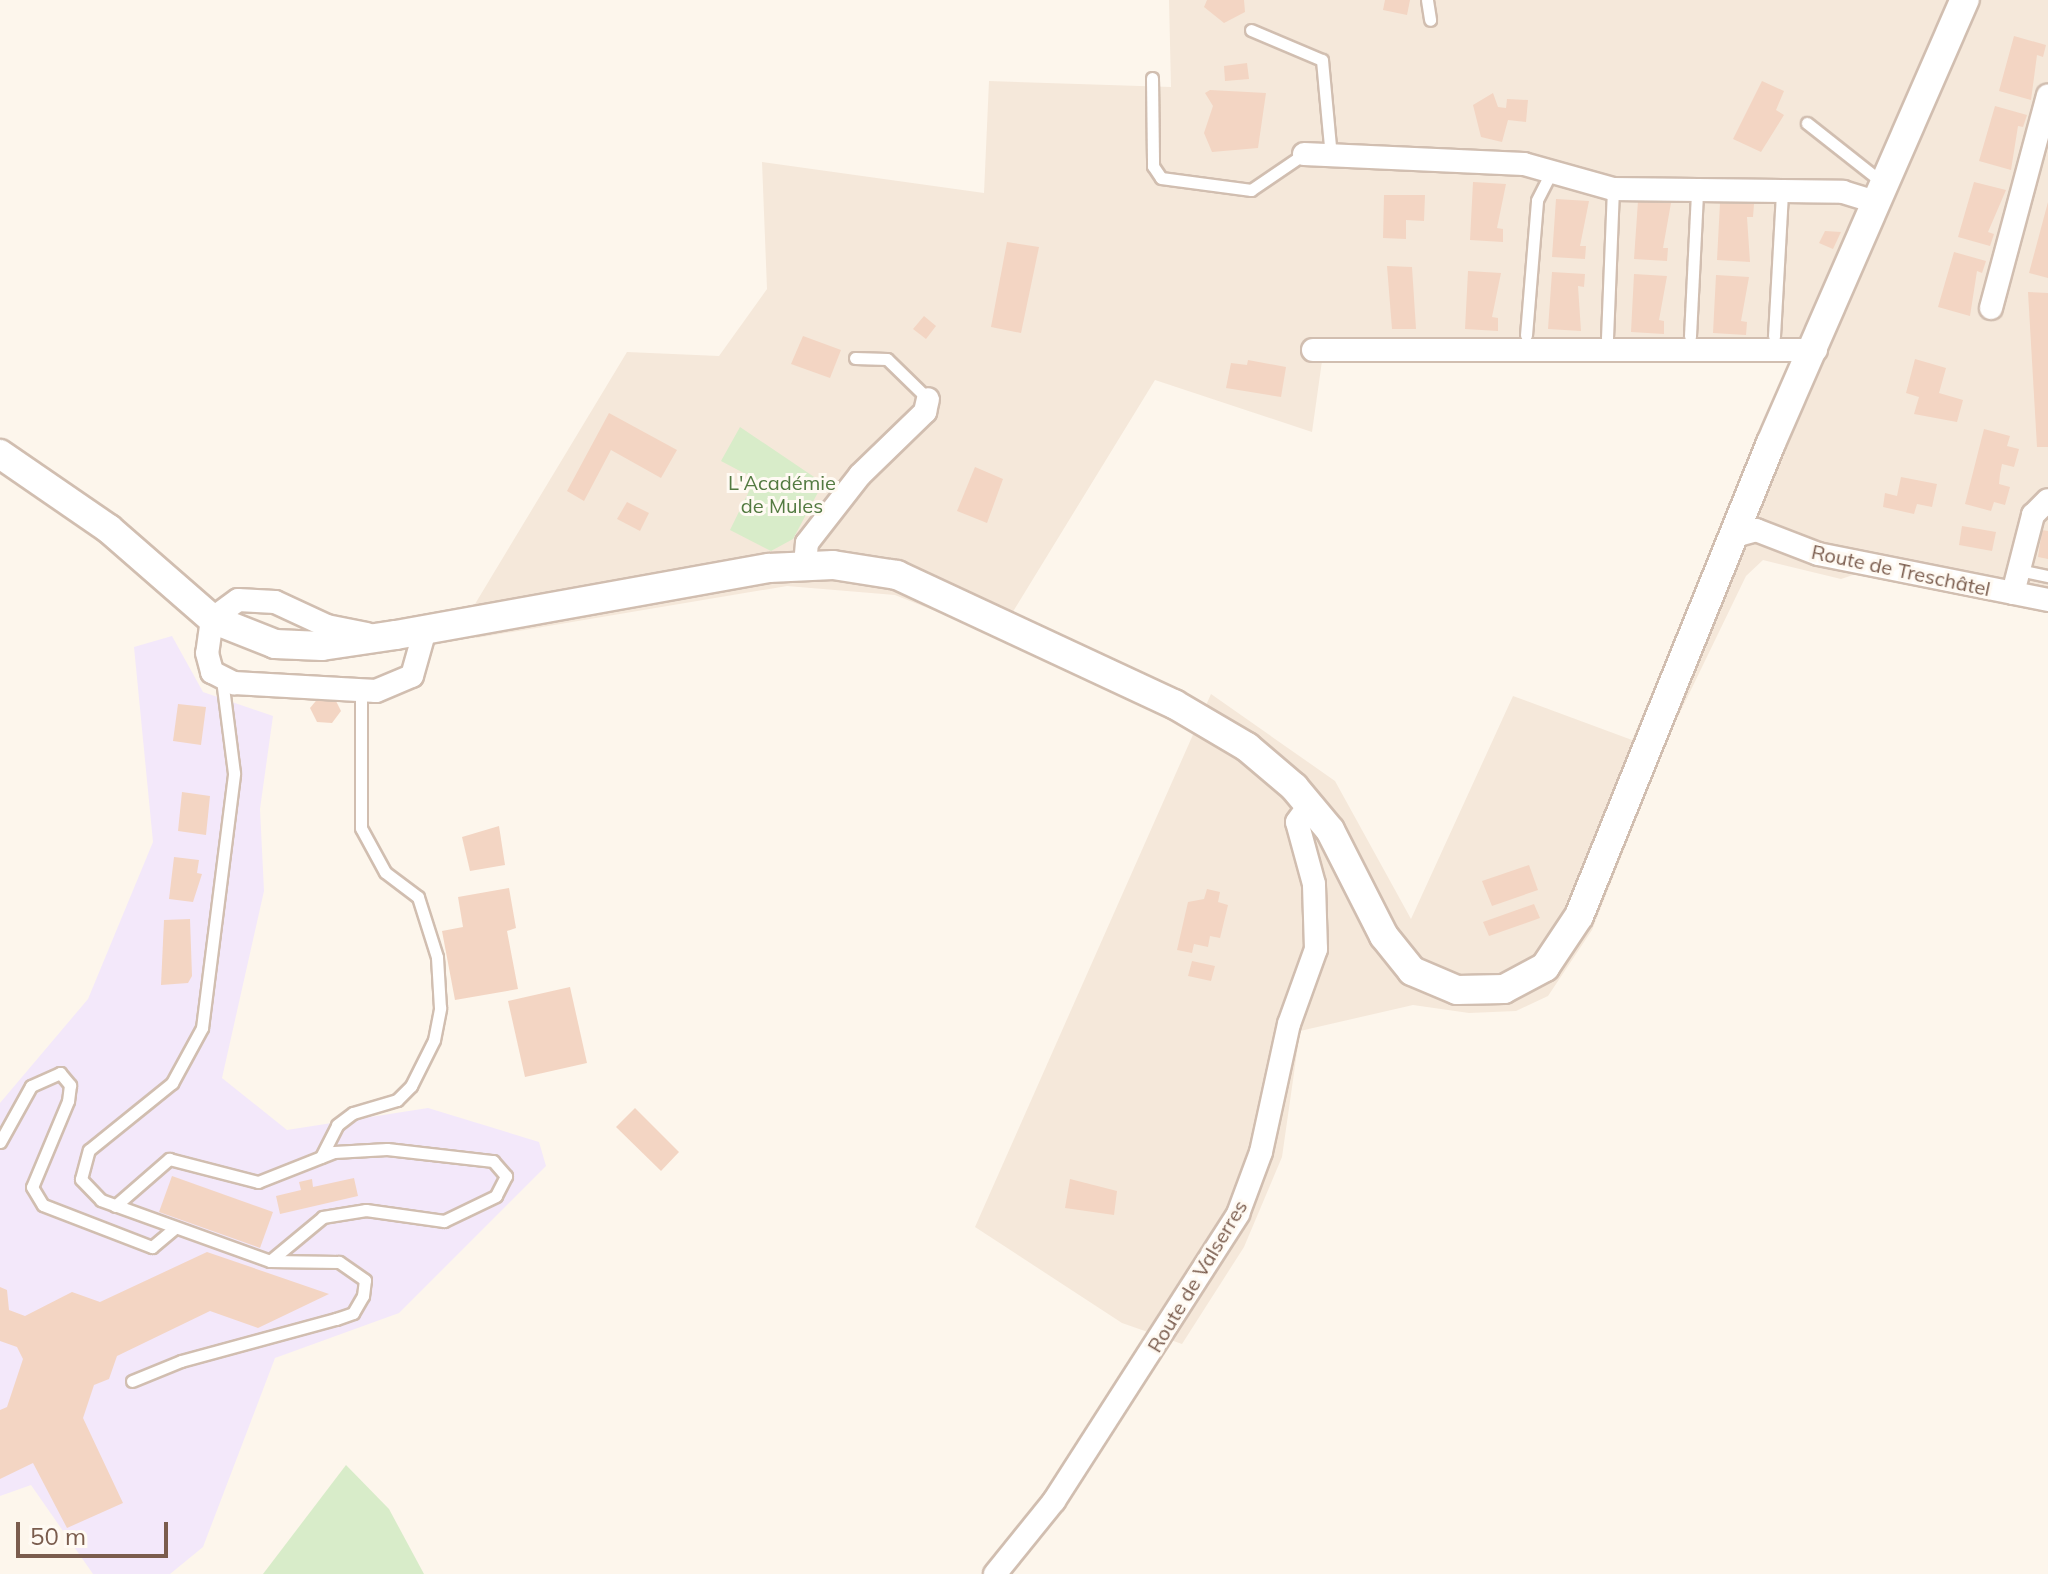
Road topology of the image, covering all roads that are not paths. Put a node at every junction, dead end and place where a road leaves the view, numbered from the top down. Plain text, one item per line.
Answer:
1 (1427, 0) edge
2 (1965, 0) edge
3 (1430, 20) dead end
4 (1251, 30) dead end
5 (1152, 78) dead end
6 (2048, 96) edge
7 (1807, 123) dead end
8 (1304, 154) joint
9 (1331, 157) junction
10 (1551, 173) junction
11 (1613, 189) junction
12 (1697, 193) junction
13 (1782, 193) junction
14 (1880, 193) junction
15 (1991, 308) dead end
16 (1526, 335) dead end
17 (1690, 336) dead end
18 (1774, 336) dead end
19 (1607, 338) dead end
20 (1313, 350) dead end
21 (1816, 350) junction
22 (855, 358) dead end
23 (928, 399) joint
24 (0, 454) edge
25 (2048, 500) edge
26 (1745, 533) junction
27 (805, 565) junction
28 (2019, 570) junction
29 (2048, 576) edge
30 (2013, 593) junction
31 (2048, 600) edge
32 (212, 619) junction
33 (425, 630) junction
34 (396, 635) junction
35 (222, 679) junction
36 (361, 691) junction
37 (1310, 804) junction
38 (0, 1142) edge
39 (321, 1157) junction
40 (115, 1206) junction
41 (175, 1228) junction
42 (270, 1261) junction
43 (132, 1381) dead end
44 (995, 1574) edge

1 - 3 lane
2 - 14 street
4 - 9 lane
5 - 8 lane
6 - 15 street
7 - 14 lane
8 - 9 street
9 - 10 street
10 - 11 street
10 - 16 lane
11 - 12 street
11 - 19 lane
12 - 13 street
12 - 17 lane
13 - 14 street
13 - 18 lane
14 - 21 street
20 - 21 street
21 - 26 street
21 - 26 street
22 - 23 lane
23 - 27 street
24 - 32 street
25 - 28 street
26 - 30 street, Route de Treschâtel
26 - 37 street
27 - 33 street
27 - 37 street
28 - 29 lane
28 - 30 street
30 - 31 street, Route de Treschâtel
32 - 34 street
32 - 34 street
32 - 35 street
33 - 34 street
33 - 36 street
35 - 36 street
35 - 40 lane
36 - 39 lane
37 - 44 street, Route de Valserres
38 - 41 lane
39 - 40 lane
39 - 42 lane
40 - 41 lane
41 - 42 lane
42 - 43 lane

